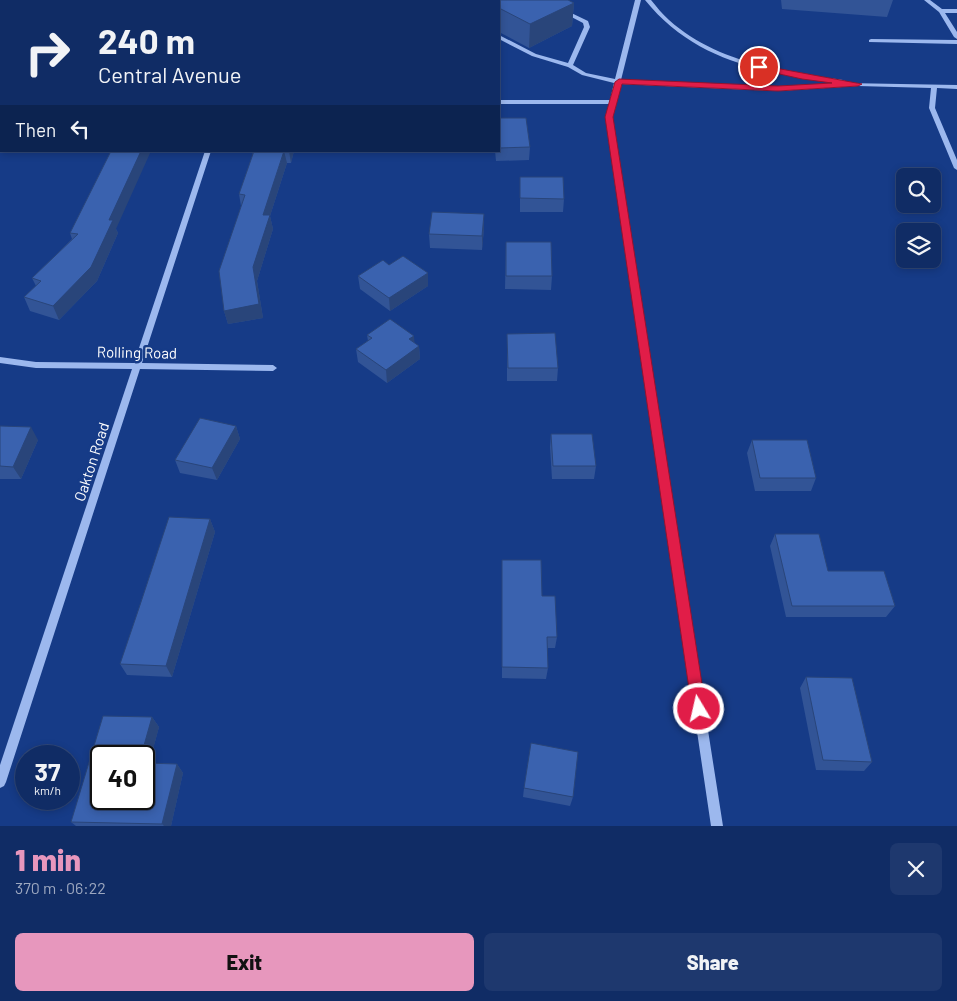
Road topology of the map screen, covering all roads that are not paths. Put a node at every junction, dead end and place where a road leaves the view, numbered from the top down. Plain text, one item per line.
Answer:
1 (638, 0) edge
2 (648, 0) edge
3 (928, 0) edge
4 (555, 8) edge
5 (941, 11) junction
6 (957, 11) edge
7 (957, 37) edge
8 (500, 38) edge
9 (871, 41) dead end
10 (957, 42) edge
11 (570, 66) junction
12 (619, 82) junction
13 (858, 84) junction
14 (934, 86) junction
15 (957, 87) edge
16 (500, 102) edge
17 (614, 102) junction
18 (208, 152) edge
19 (957, 168) edge
20 (0, 360) edge
21 (138, 368) junction
22 (273, 368) dead end
23 (0, 782) edge
24 (717, 826) edge

1 - 12 street
2 - 13 street
3 - 5 street
4 - 11 street
5 - 6 street
5 - 7 street
8 - 11 street
9 - 10 street
11 - 12 street
12 - 13 street
12 - 17 street
13 - 14 street
14 - 15 street
14 - 19 street
16 - 17 street
17 - 24 street
18 - 21 street, Oakton Road
20 - 21 street, Rolling Road
21 - 22 street, Rolling Road
21 - 23 street, Oakton Road

